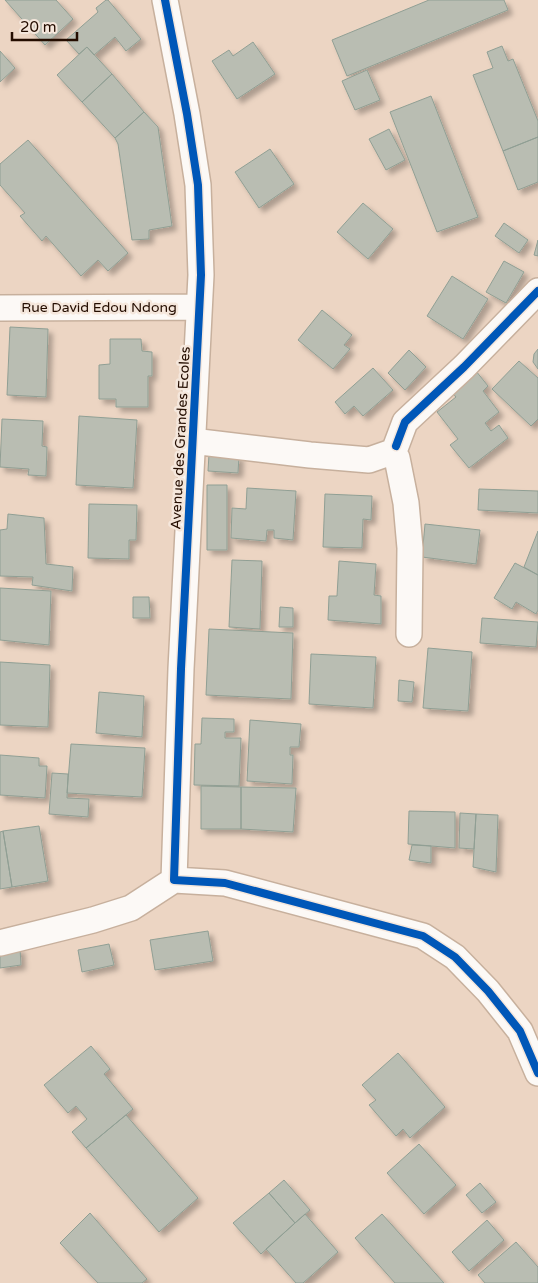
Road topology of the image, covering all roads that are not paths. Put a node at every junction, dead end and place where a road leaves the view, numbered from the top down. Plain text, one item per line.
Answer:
1 (165, 0) edge
2 (538, 291) edge
3 (199, 307) junction
4 (0, 308) edge
5 (192, 441) junction
6 (394, 452) junction
7 (409, 634) dead end
8 (174, 880) junction
9 (0, 942) edge
10 (538, 1073) edge

1 - 3 street, Avenue des Grandes Ecoles
2 - 6 street
3 - 4 street, Rue David Edou Ndong
3 - 5 street, Avenue des Grandes Ecoles
5 - 6 street
5 - 8 street, Avenue des Grandes Ecoles
6 - 7 street
8 - 9 street
8 - 10 street

